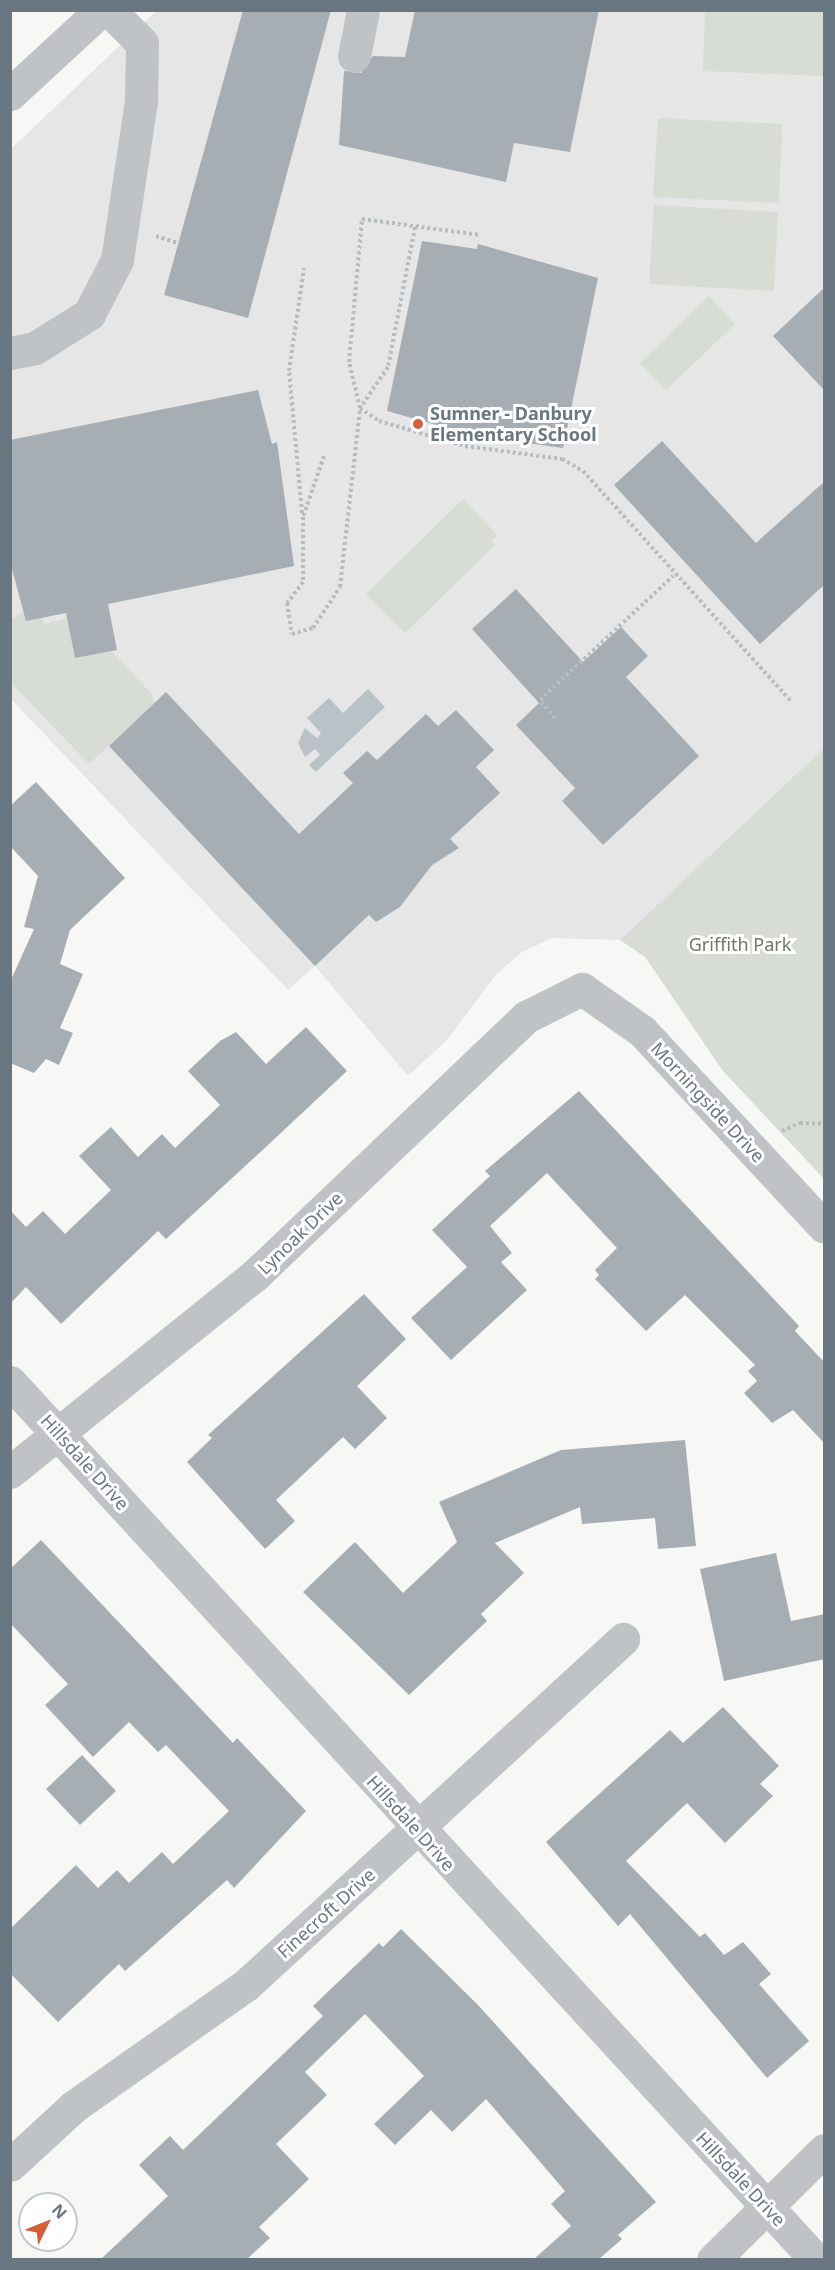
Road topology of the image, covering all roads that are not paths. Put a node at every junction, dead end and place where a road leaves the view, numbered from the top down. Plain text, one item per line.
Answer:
1 (101, 10) edge
2 (109, 10) edge
3 (363, 10) edge
4 (354, 56) dead end
5 (10, 94) edge
6 (10, 353) edge
7 (582, 989) joint
8 (825, 1227) edge
9 (10, 1382) edge
10 (60, 1433) junction
11 (10, 1472) edge
12 (623, 1639) dead end
13 (417, 1831) junction
14 (825, 2150) edge
15 (10, 2165) edge
16 (767, 2208) junction
17 (712, 2259) edge
18 (816, 2259) edge

1 - 5 street
2 - 6 street
3 - 4 street
7 - 8 street, Morningside Drive
7 - 10 street, Lynoak Drive
9 - 10 street, Hillsdale Drive
10 - 11 street, Lynoak Drive
10 - 13 street, Hillsdale Drive
12 - 13 street, Finecroft Drive
13 - 15 street, Finecroft Drive
13 - 16 street, Hillsdale Drive
14 - 16 street
16 - 17 street
16 - 18 street, Hillsdale Drive

